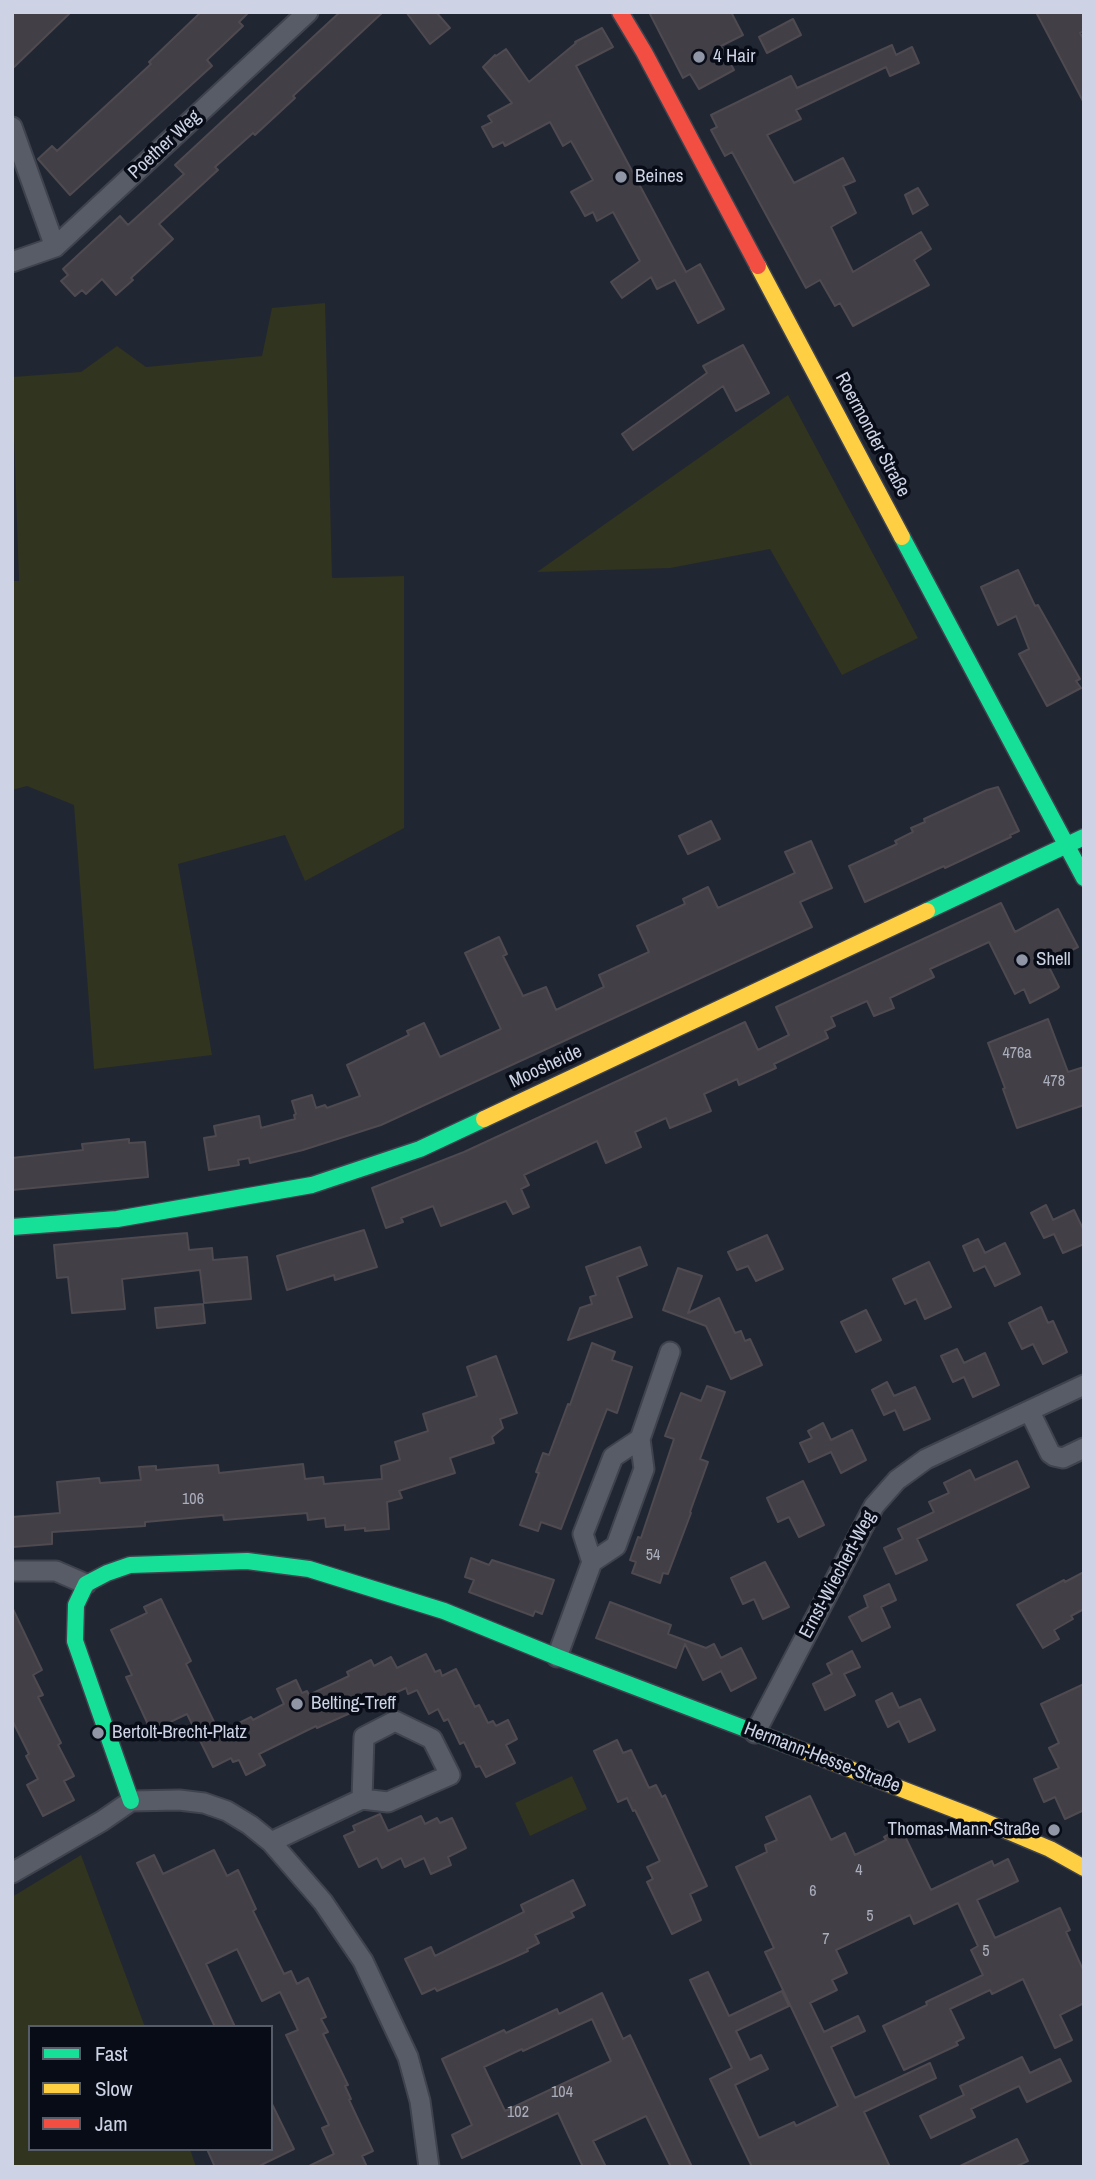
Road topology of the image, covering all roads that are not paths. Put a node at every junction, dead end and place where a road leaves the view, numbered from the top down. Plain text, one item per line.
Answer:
1 (308, 12) edge
2 (620, 12) edge
3 (12, 127) edge
4 (55, 247) junction
5 (12, 262) edge
6 (1084, 837) edge
7 (1067, 846) junction
8 (1084, 878) edge
9 (12, 1227) edge
10 (670, 1352) dead end
11 (1084, 1385) edge
12 (1030, 1412) junction
13 (640, 1439) junction
14 (1084, 1448) edge
15 (592, 1562) junction
16 (12, 1571) edge
17 (86, 1584) junction
18 (557, 1657) junction
19 (755, 1732) junction
20 (362, 1799) junction
21 (131, 1801) junction
22 (271, 1842) junction
23 (1084, 1868) edge
24 (12, 1873) edge
25 (429, 2167) edge

1 - 4 street, Poether Weg
2 - 7 street, Roermonder Straße
3 - 4 street
4 - 5 street, Poether Weg
6 - 7 street, Moosheide
7 - 8 street, Roermonder Straße
7 - 9 street, Moosheide
10 - 13 street
11 - 12 street, Ernst-Wiechert-Weg
12 - 14 street
12 - 19 street, Ernst-Wiechert-Weg
13 - 15 street
13 - 15 street
15 - 18 street
16 - 17 street
17 - 18 street, Hermann-Hesse-Straße
17 - 21 street
18 - 19 street, Hermann-Hesse-Straße
19 - 23 street, Hermann-Hesse-Straße
20 - 20 street
20 - 22 street
21 - 22 street
21 - 24 street
22 - 25 street

